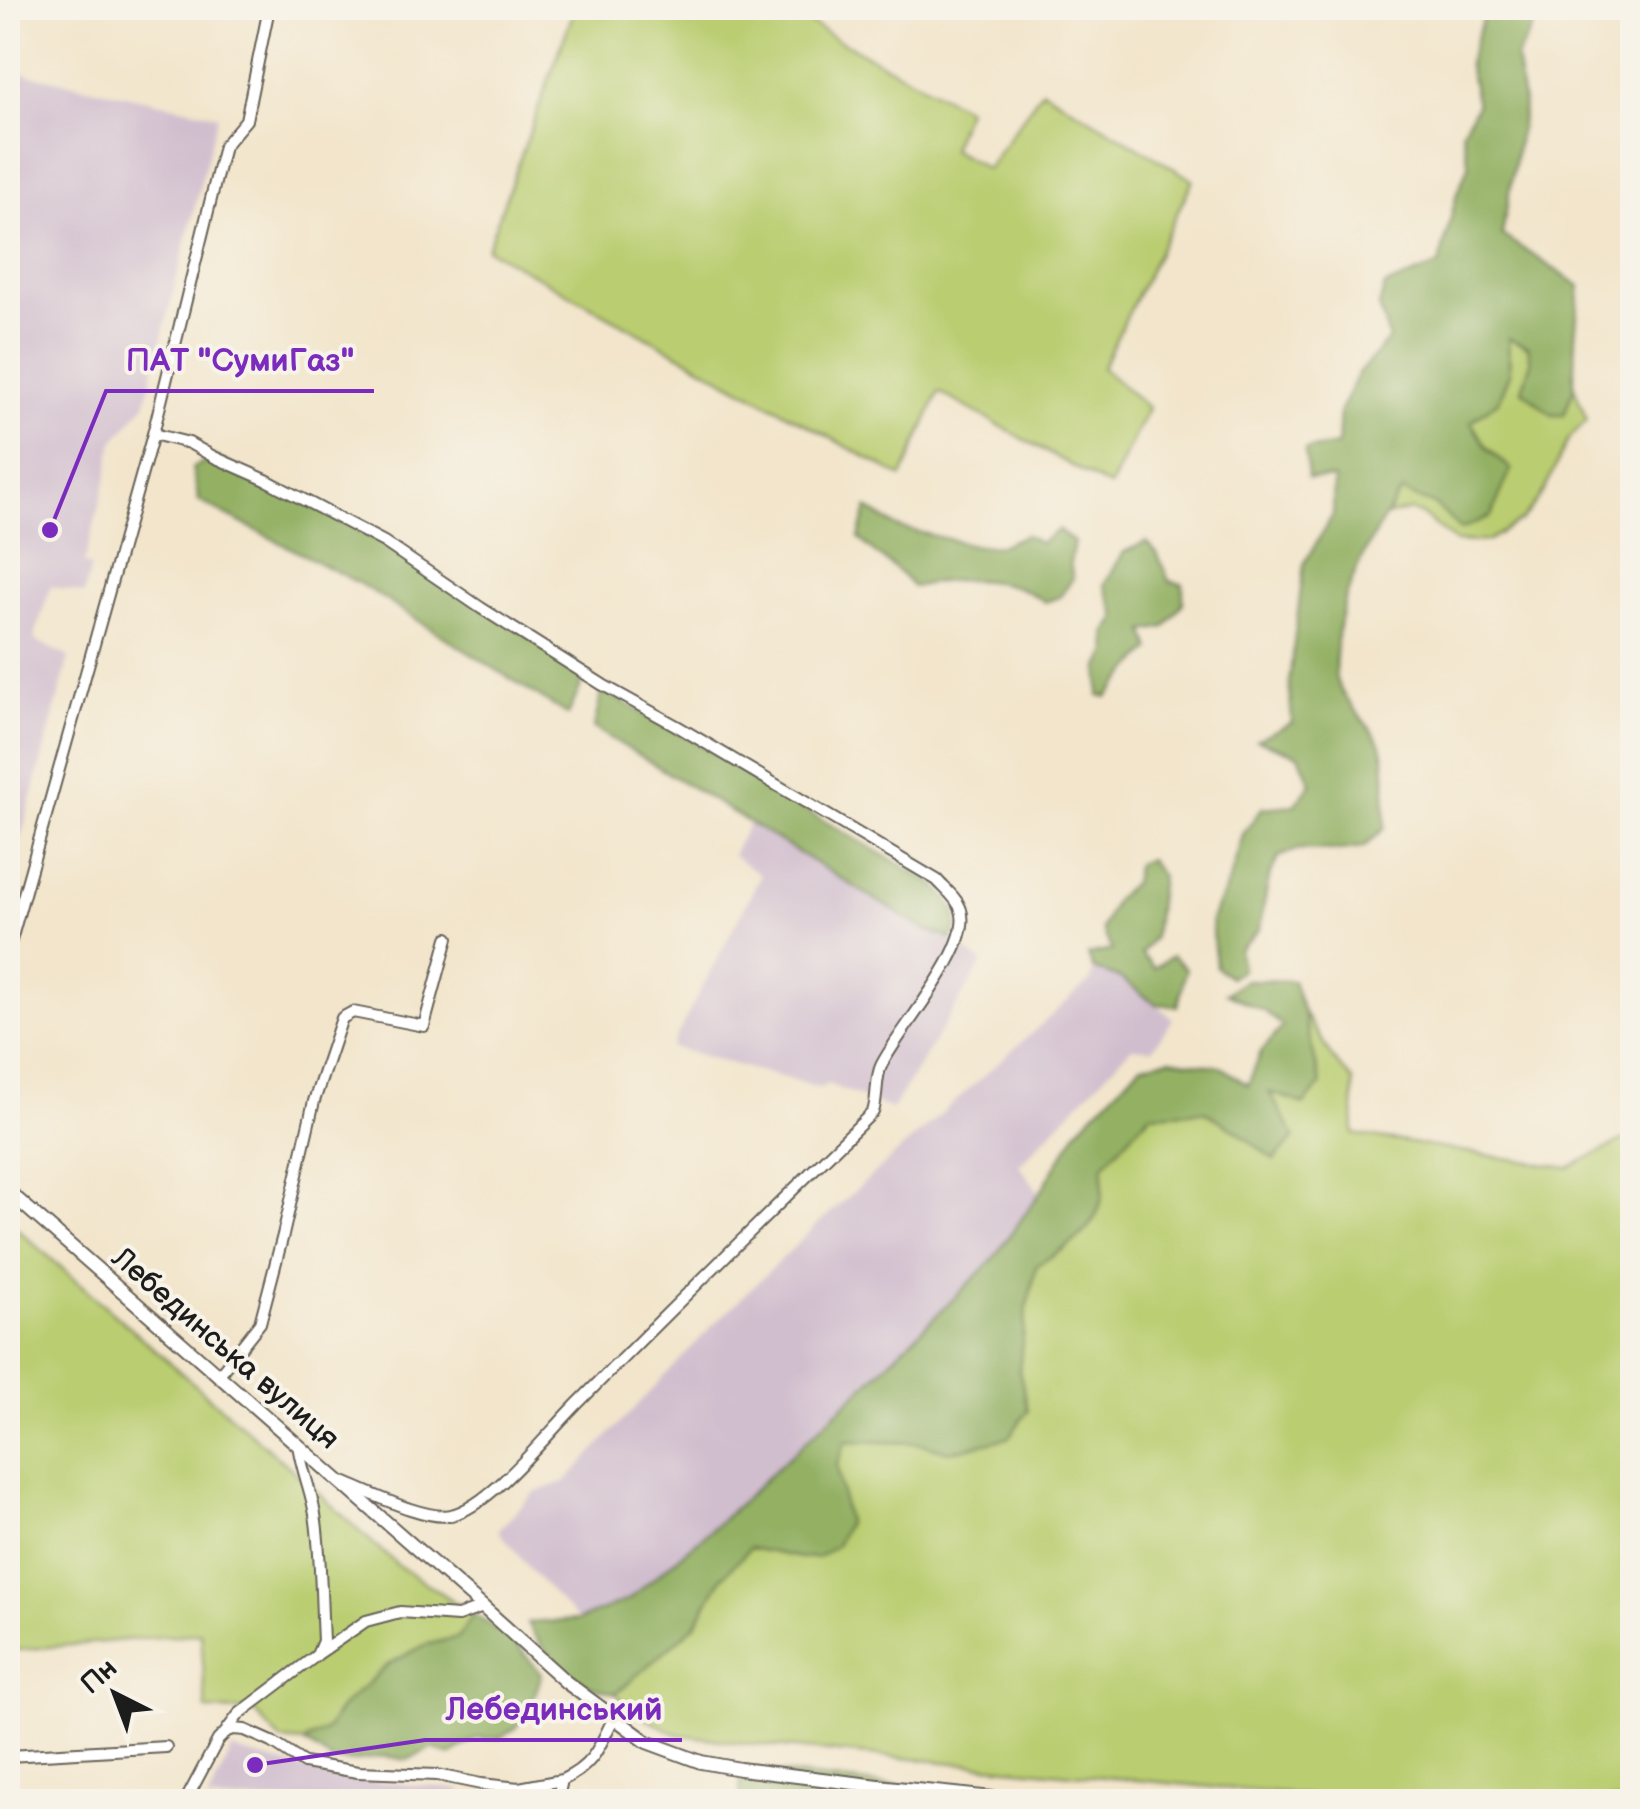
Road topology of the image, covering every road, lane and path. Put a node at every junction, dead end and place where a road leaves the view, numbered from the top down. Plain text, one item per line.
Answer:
1 (269, 8) edge
2 (154, 434) junction
3 (448, 938) dead end
4 (8, 951) edge
5 (8, 1191) edge
6 (218, 1376) junction
7 (298, 1443) junction
8 (340, 1481) junction
9 (484, 1607) junction
10 (317, 1655) junction
11 (613, 1719) junction
12 (227, 1731) junction
13 (166, 1747) dead end
14 (8, 1756) edge
15 (562, 1780) junction
16 (520, 1788) junction
17 (186, 1802) edge
18 (503, 1802) edge
19 (557, 1802) edge
20 (1032, 1802) edge

1 - 2 street
2 - 4 street
2 - 8 street
3 - 6 street
5 - 6 street, Лебединська вулиця
6 - 7 street, Лебединська вулиця
7 - 8 street, Лебединська вулиця
7 - 10 street
8 - 9 street, Лебединська вулиця
9 - 10 street
9 - 11 street, Лебединська вулиця
10 - 12 street
11 - 15 street
11 - 20 street, Лебединська вулиця
12 - 16 street
12 - 17 street
13 - 14 street
15 - 16 street
15 - 19 street
16 - 18 street

